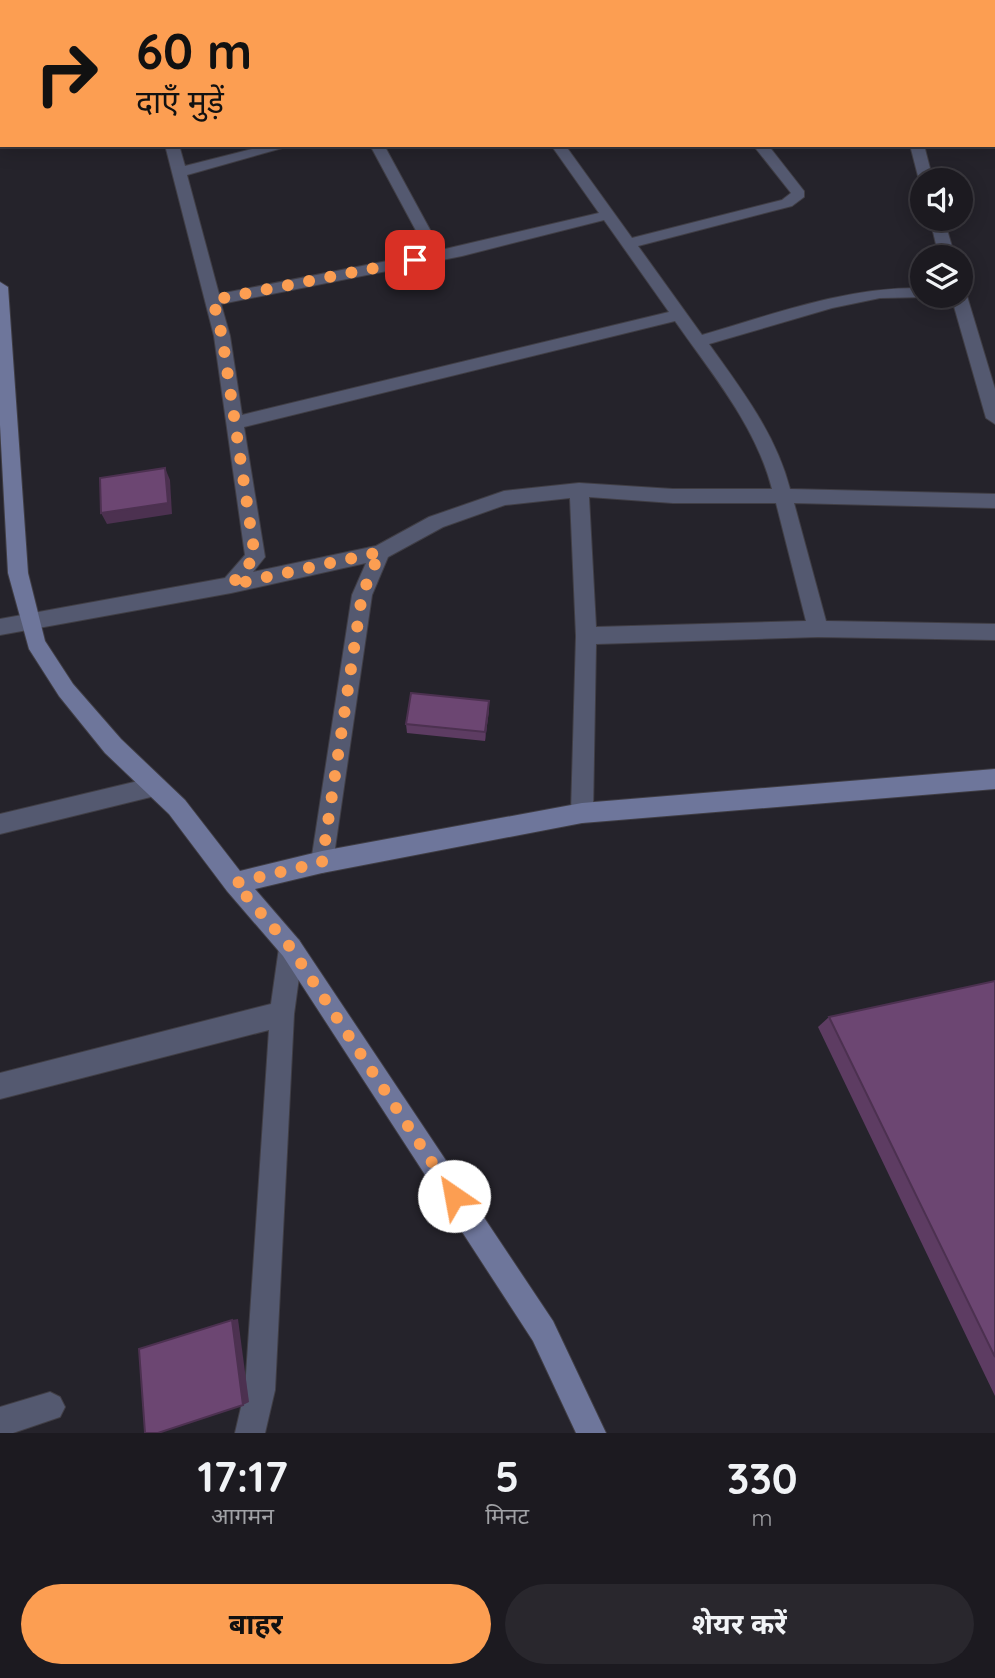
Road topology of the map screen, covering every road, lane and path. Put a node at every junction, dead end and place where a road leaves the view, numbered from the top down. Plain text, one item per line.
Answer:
1 (173, 147) edge
2 (278, 147) edge
3 (378, 147) edge
4 (559, 147) edge
5 (762, 147) edge
6 (918, 147) edge
7 (923, 168) edge
8 (180, 172) junction
9 (608, 215) junction
10 (629, 244) junction
11 (438, 256) junction
12 (0, 287) edge
13 (910, 293) edge
14 (213, 300) junction
15 (963, 308) edge
16 (680, 315) junction
17 (699, 341) junction
18 (995, 418) edge
19 (234, 423) junction
20 (579, 490) junction
21 (783, 496) junction
22 (995, 501) edge
23 (380, 552) junction
24 (231, 585) junction
25 (30, 620) junction
26 (0, 627) edge
27 (818, 629) junction
28 (995, 632) edge
29 (586, 636) junction
30 (995, 779) edge
31 (155, 787) junction
32 (582, 813) junction
33 (0, 824) edge
34 (322, 862) junction
35 (235, 883) junction
36 (291, 948) junction
37 (282, 1014) junction
38 (0, 1086) edge
39 (50, 1407) dead end
40 (0, 1423) edge
41 (250, 1433) edge
42 (591, 1433) edge

1 - 8 street
2 - 8 street
3 - 11 street
4 - 9 street
5 - 10 street
6 - 7 street
8 - 14 street
9 - 10 street
9 - 11 street
10 - 16 street
11 - 14 street
12 - 25 street
13 - 17 street
14 - 19 street
15 - 18 street
16 - 17 street
16 - 19 street
17 - 21 street
19 - 24 street
20 - 21 street
20 - 23 street
20 - 29 street
21 - 22 street
21 - 27 street
23 - 24 street
23 - 34 street
24 - 25 street
25 - 26 street
25 - 31 street
27 - 28 street
27 - 29 street
29 - 32 street
30 - 32 street
31 - 33 street
31 - 35 street
32 - 34 street
34 - 35 street
35 - 36 street
36 - 37 street
36 - 42 street
37 - 38 street
37 - 41 street
39 - 40 street

